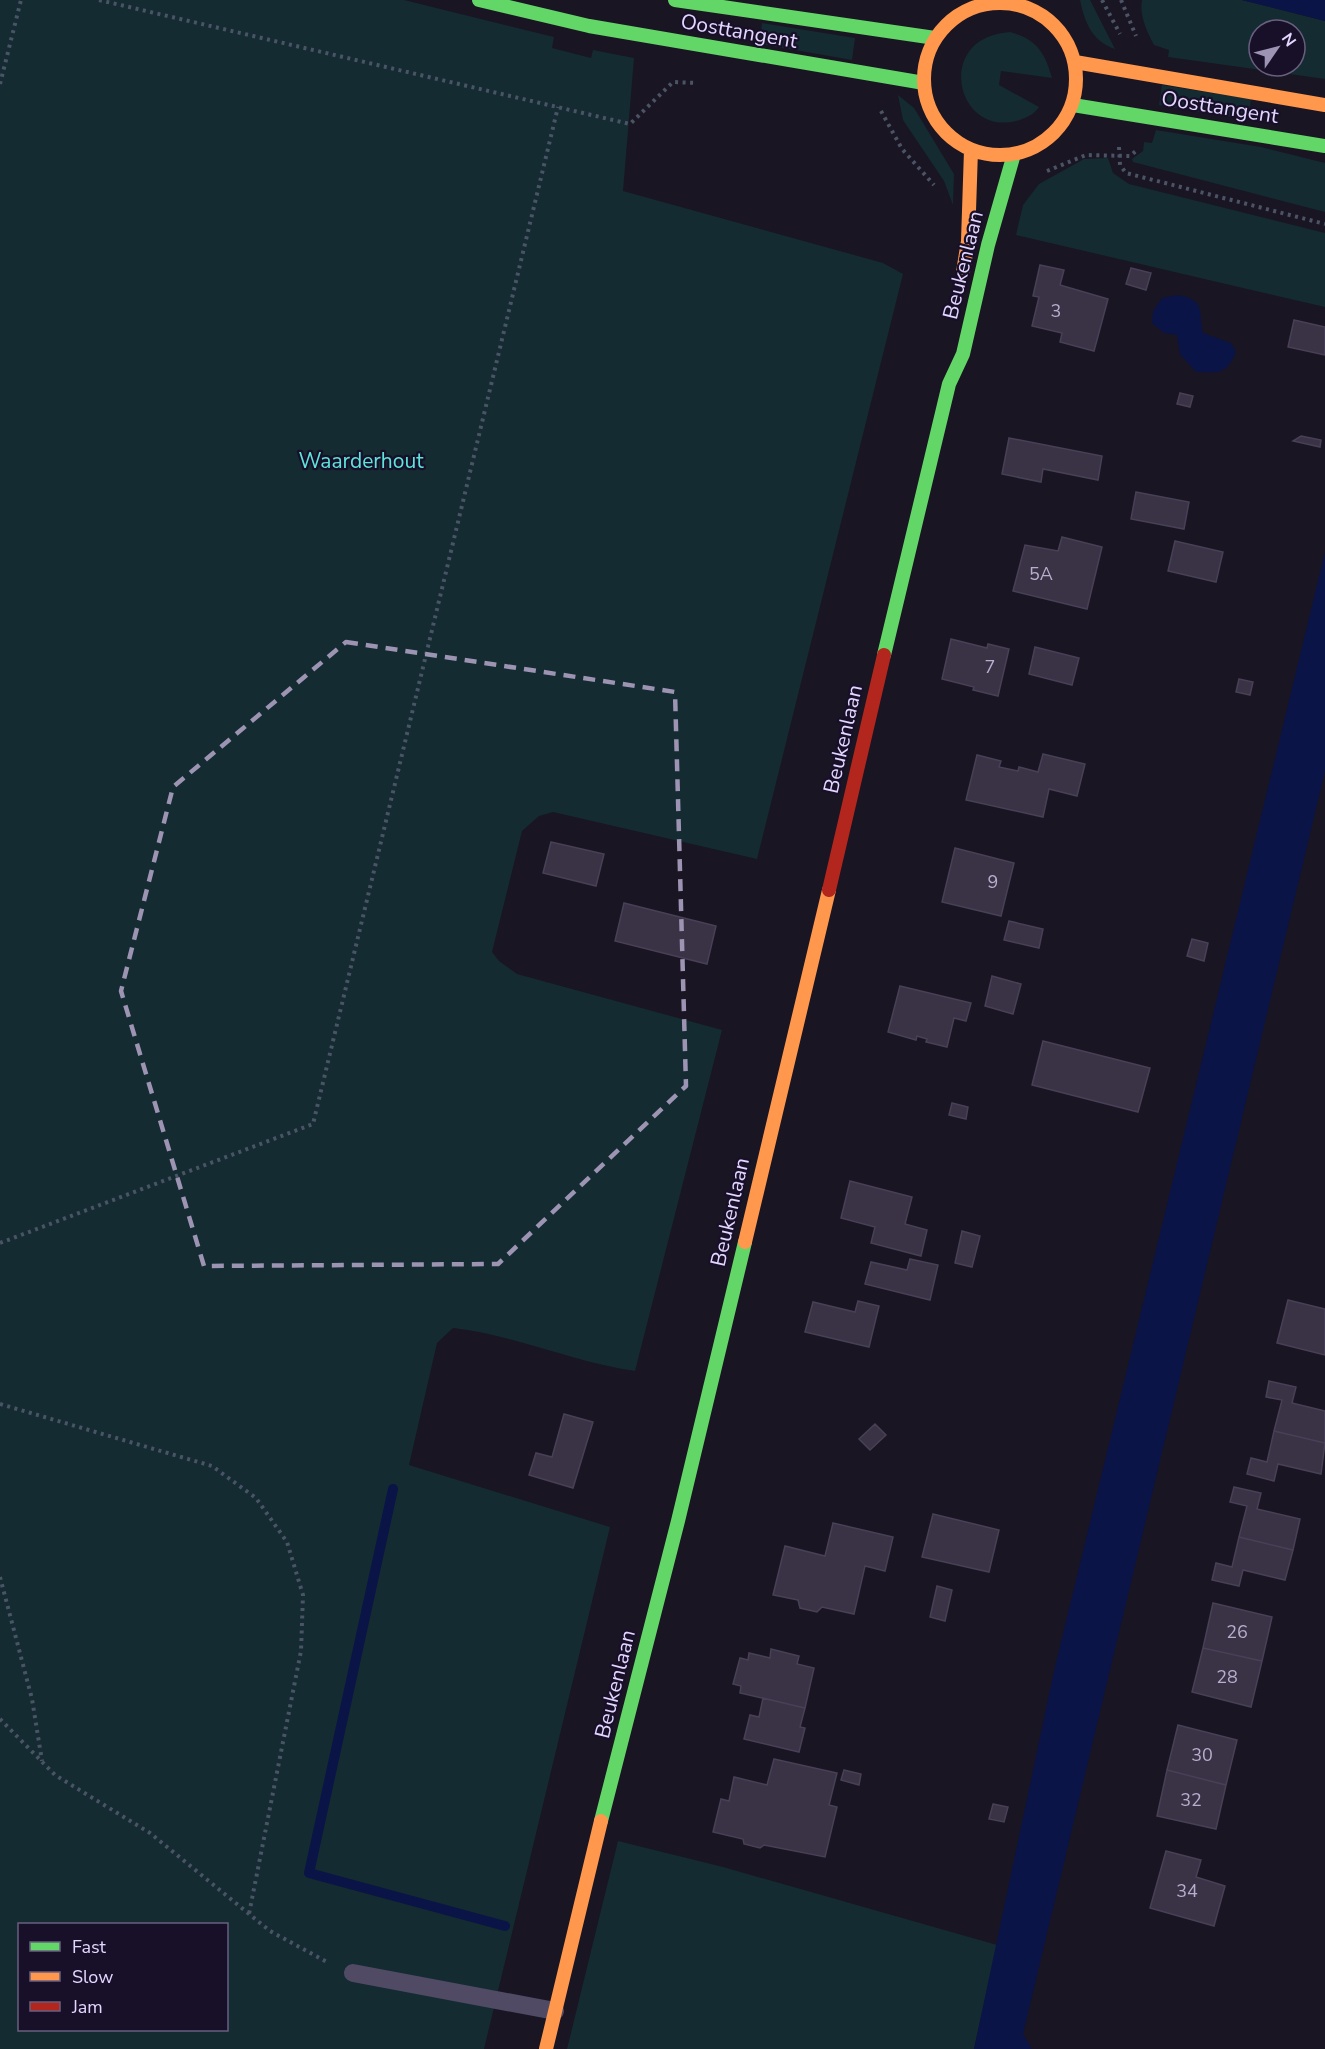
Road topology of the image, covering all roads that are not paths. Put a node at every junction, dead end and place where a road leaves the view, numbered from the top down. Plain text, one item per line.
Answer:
1 (479, 0) edge
2 (675, 0) edge
3 (1015, 2) edge
4 (1057, 8) dead end
5 (1053, 25) junction
6 (935, 38) junction
7 (1075, 62) junction
8 (924, 83) junction
9 (1072, 105) junction
10 (1325, 105) edge
11 (1325, 146) edge
12 (971, 150) junction
13 (1014, 154) junction
14 (960, 285) dead end
15 (948, 351) dead end
16 (949, 384) junction
17 (353, 1973) road end
18 (555, 2011) junction
19 (546, 2049) edge

1 - 8 street, Oosttangent
2 - 6 street, Oosttangent
3 - 5 street
3 - 6 street
4 - 5 street
5 - 7 street
6 - 8 street
7 - 9 street
7 - 10 street, Oosttangent
8 - 12 street
9 - 11 street, Oosttangent
9 - 13 street
12 - 13 street
12 - 14 street, Beukenlaan
13 - 16 street, Beukenlaan
15 - 16 street, Beukenlaan
16 - 18 street, Beukenlaan
17 - 18 lane
18 - 19 street, Beukenlaan

